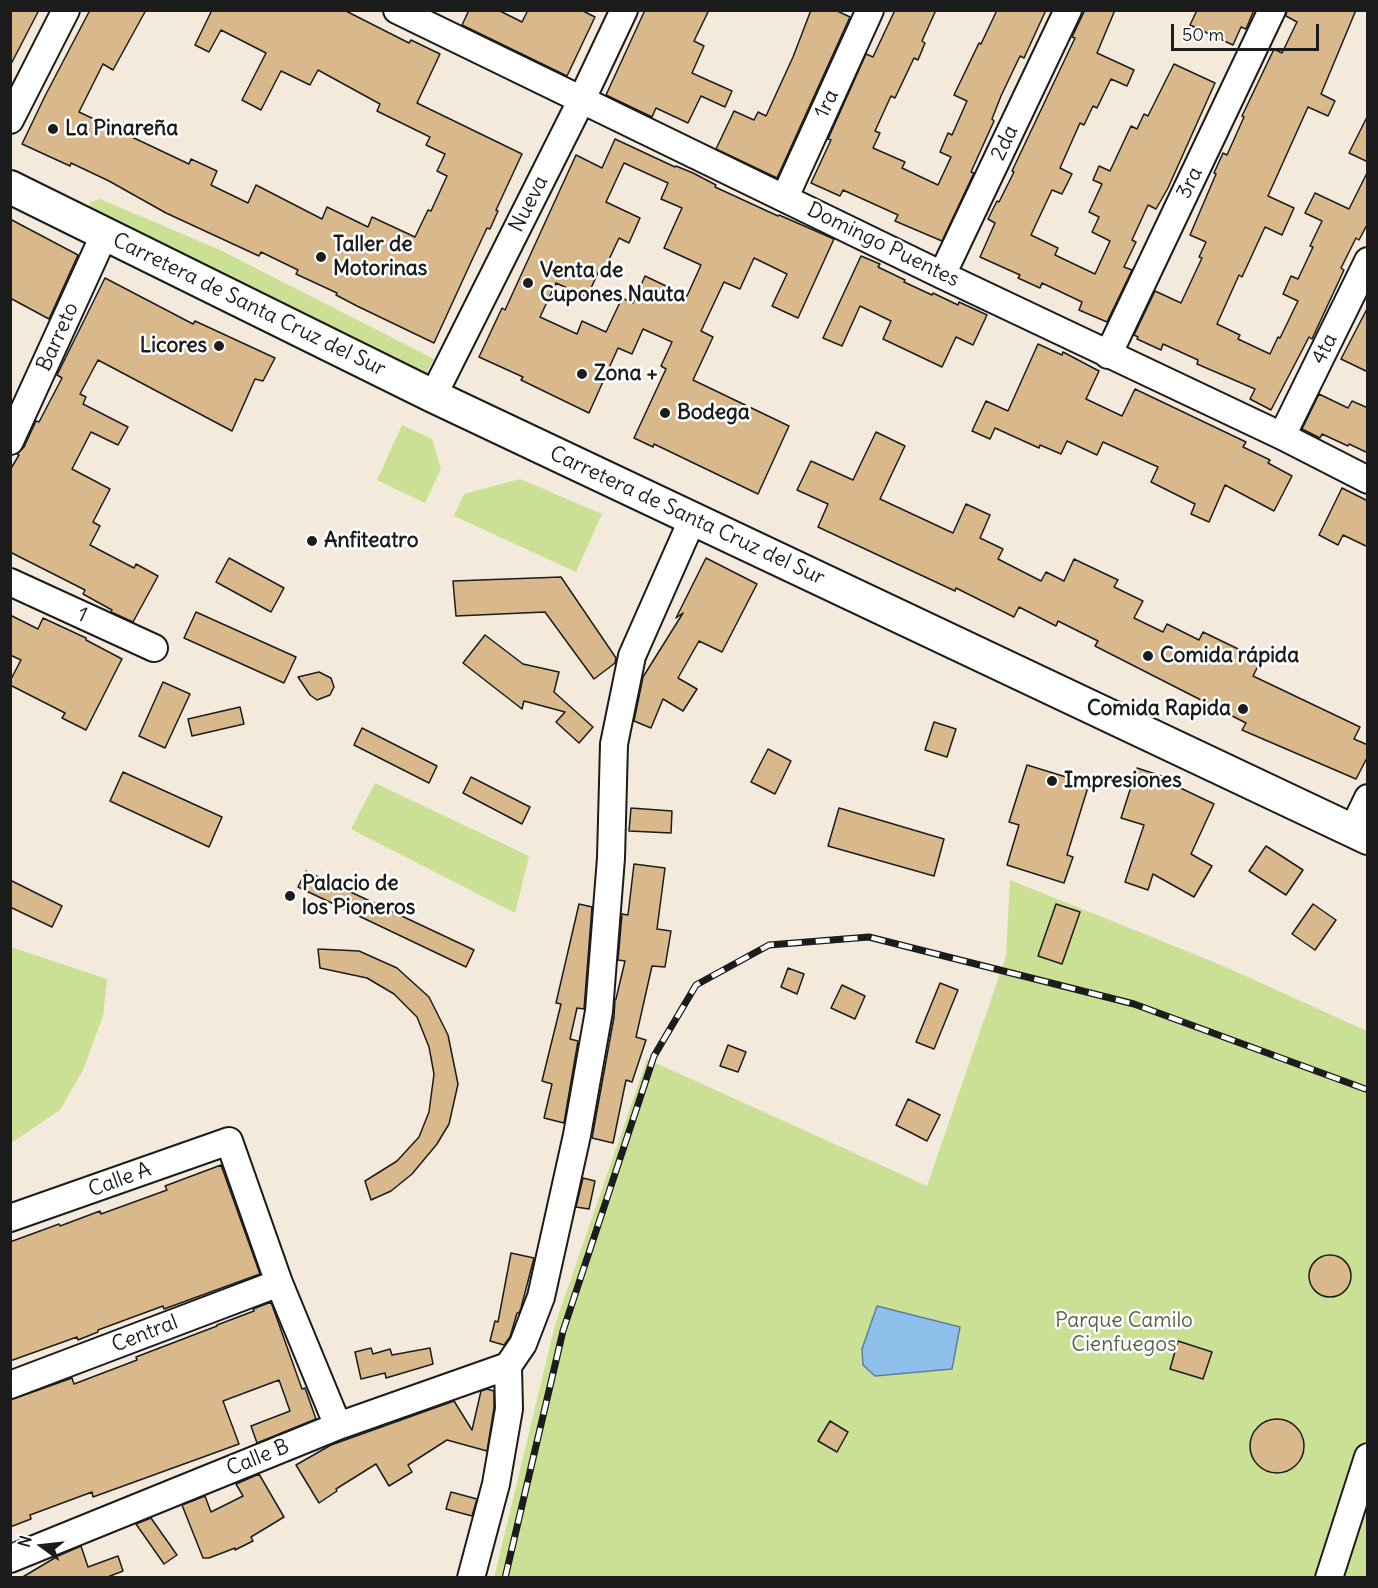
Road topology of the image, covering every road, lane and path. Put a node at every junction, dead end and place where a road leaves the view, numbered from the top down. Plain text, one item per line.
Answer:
1 (66, 10) edge
2 (398, 10) edge
3 (624, 10) edge
4 (870, 10) edge
5 (1068, 10) edge
6 (1272, 10) edge
7 (581, 101) junction
8 (10, 120) edge
9 (10, 187) edge
10 (784, 197) junction
11 (105, 233) junction
12 (1368, 261) edge
13 (942, 275) junction
14 (1108, 355) junction
15 (433, 396) junction
16 (1282, 436) junction
17 (10, 441) edge
18 (1368, 480) edge
19 (693, 518) junction
20 (10, 582) edge
21 (154, 648) dead end
22 (1368, 798) edge
23 (1360, 834) edge
24 (10, 1218) edge
25 (279, 1283) junction
26 (508, 1366) junction
27 (10, 1385) edge
28 (338, 1426) junction
29 (1368, 1457) edge
30 (10, 1559) edge
31 (471, 1578) edge
32 (1329, 1578) edge

1 - 8 street
2 - 7 street, Domingo Puentes
3 - 7 street, Nueva
4 - 10 street, 1ra
5 - 13 street, 2da
6 - 14 street, 3ra
7 - 10 street, Domingo Puentes
7 - 15 street, Nueva
9 - 11 main road, Carretera de Santa Cruz del Sur
10 - 13 street, Domingo Puentes
11 - 15 main road, Carretera de Santa Cruz del Sur
11 - 17 street, Barreto
12 - 16 street, 4ta
13 - 14 street, Domingo Puentes
14 - 16 street, Domingo Puentes
15 - 19 main road, Carretera de Santa Cruz del Sur
16 - 18 street, Domingo Puentes
19 - 23 main road, Carretera de Santa Cruz del Sur
19 - 26 street
20 - 21 street, 1
22 - 23 street
24 - 25 street, Calle A
25 - 27 street, Central
25 - 28 street
26 - 28 street, Calle B
26 - 31 street
28 - 30 street, Calle B
29 - 32 street

